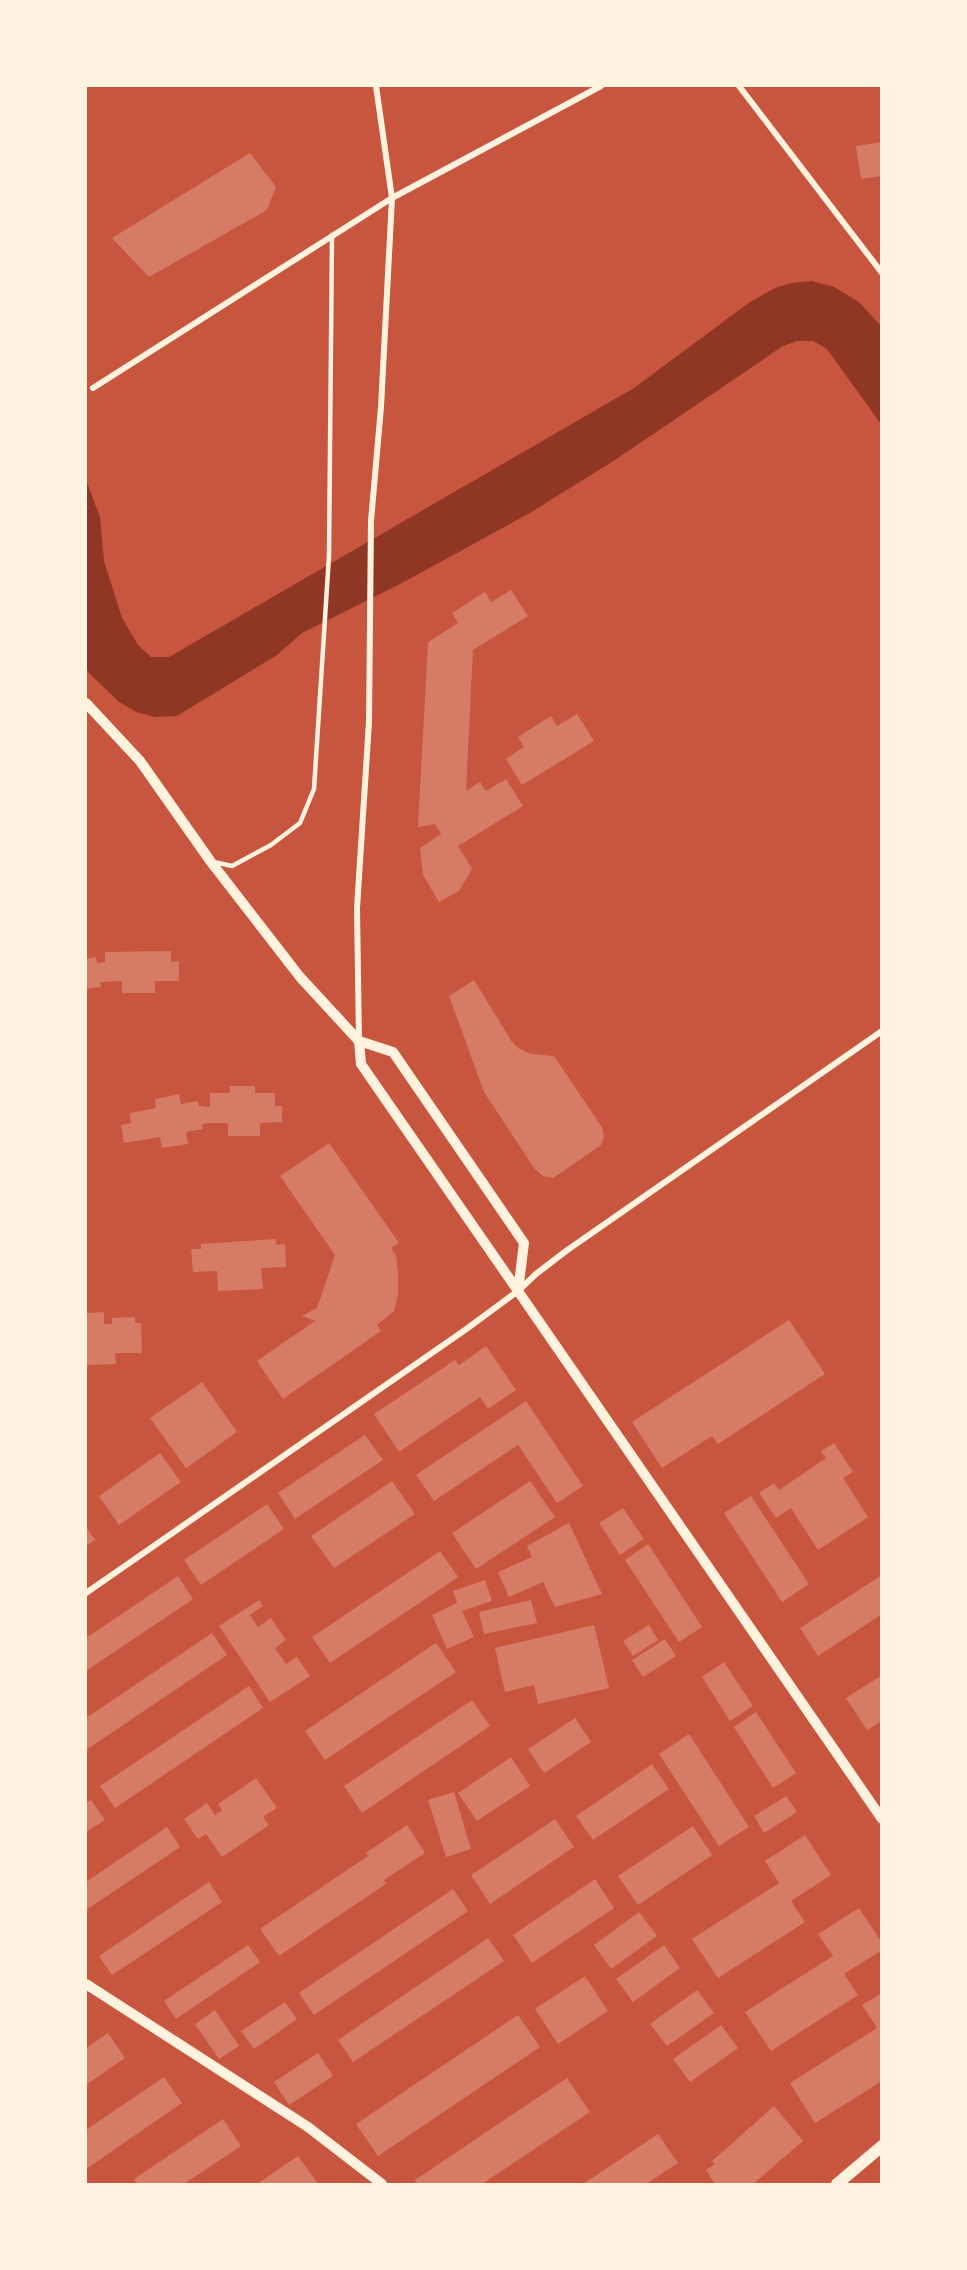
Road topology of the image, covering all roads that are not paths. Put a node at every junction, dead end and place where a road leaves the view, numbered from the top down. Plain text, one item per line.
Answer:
1 (376, 86) edge
2 (601, 86) edge
3 (739, 86) edge
4 (392, 198) junction
5 (332, 235) junction
6 (882, 273) edge
7 (93, 388) dead end
8 (86, 703) edge
9 (211, 862) junction
10 (882, 1031) edge
11 (359, 1041) junction
12 (518, 1292) junction
13 (86, 1593) edge
14 (882, 1819) edge
15 (86, 1984) edge
16 (882, 2146) edge
17 (382, 2184) edge
18 (837, 2184) edge

1 - 4 street
2 - 4 street
3 - 6 street
4 - 5 street
4 - 11 street
5 - 7 street
5 - 9 lane
8 - 9 street
9 - 11 street
10 - 12 street
11 - 12 street
11 - 12 street
12 - 13 street
12 - 14 street
15 - 17 street
16 - 18 main road

